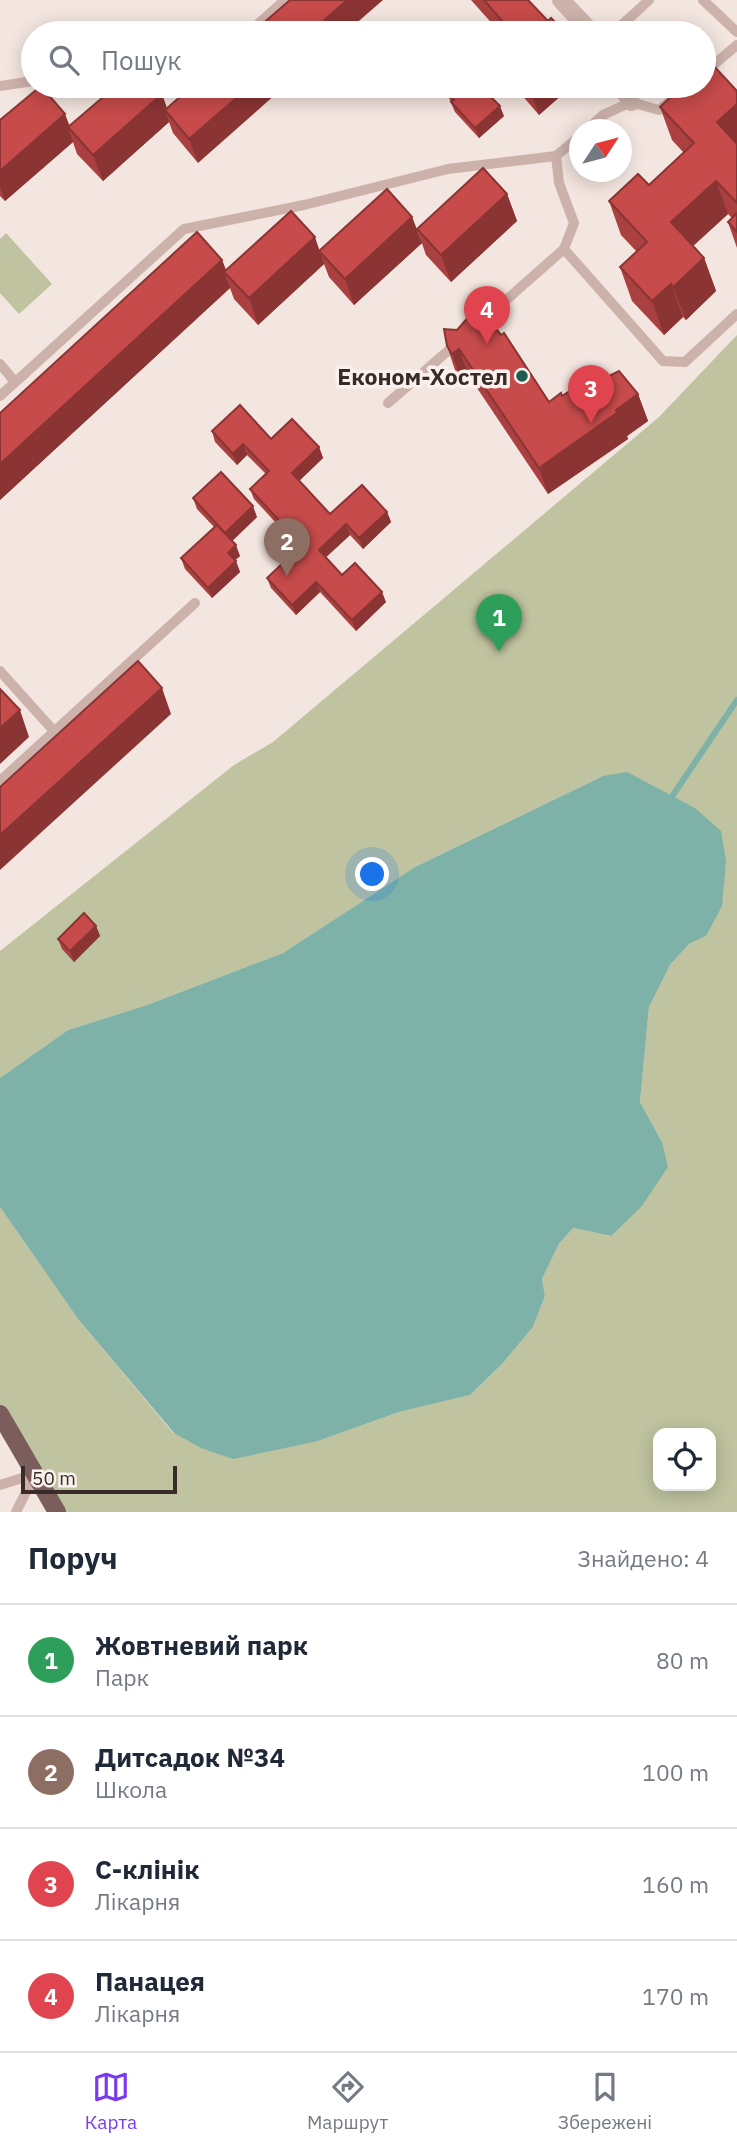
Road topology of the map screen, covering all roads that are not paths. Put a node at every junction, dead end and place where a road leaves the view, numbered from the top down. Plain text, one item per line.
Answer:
1 (285, 0) edge
2 (561, 0) edge
3 (649, 0) edge
4 (703, 0) edge
5 (261, 21) edge
6 (581, 21) edge
7 (626, 21) edge
8 (737, 32) edge
9 (737, 46) edge
10 (716, 63) edge
11 (21, 83) edge
12 (0, 86) edge
13 (628, 98) edge
14 (674, 98) edge
15 (631, 102) junction
16 (599, 119) edge
17 (569, 145) edge
18 (556, 156) junction
19 (564, 249) junction
20 (737, 314) edge
21 (0, 364) edge
22 (15, 382) junction
23 (0, 396) edge
24 (388, 403) dead end
25 (195, 603) dead end
26 (0, 671) edge
27 (52, 730) junction
28 (0, 781) edge
29 (0, 1414) edge
30 (35, 1474) junction
31 (0, 1485) edge
32 (16, 1512) edge
33 (57, 1512) edge

1 - 5 lane
2 - 6 street
3 - 7 lane
4 - 8 lane
9 - 10 lane
11 - 12 lane
13 - 15 street
14 - 15 lane
15 - 16 lane
17 - 18 lane
18 - 19 lane
18 - 22 lane
19 - 20 lane
19 - 24 lane
21 - 22 lane
22 - 23 lane
25 - 27 lane
26 - 27 lane
27 - 28 lane
29 - 30 main road
30 - 31 lane
30 - 32 lane
30 - 33 main road

